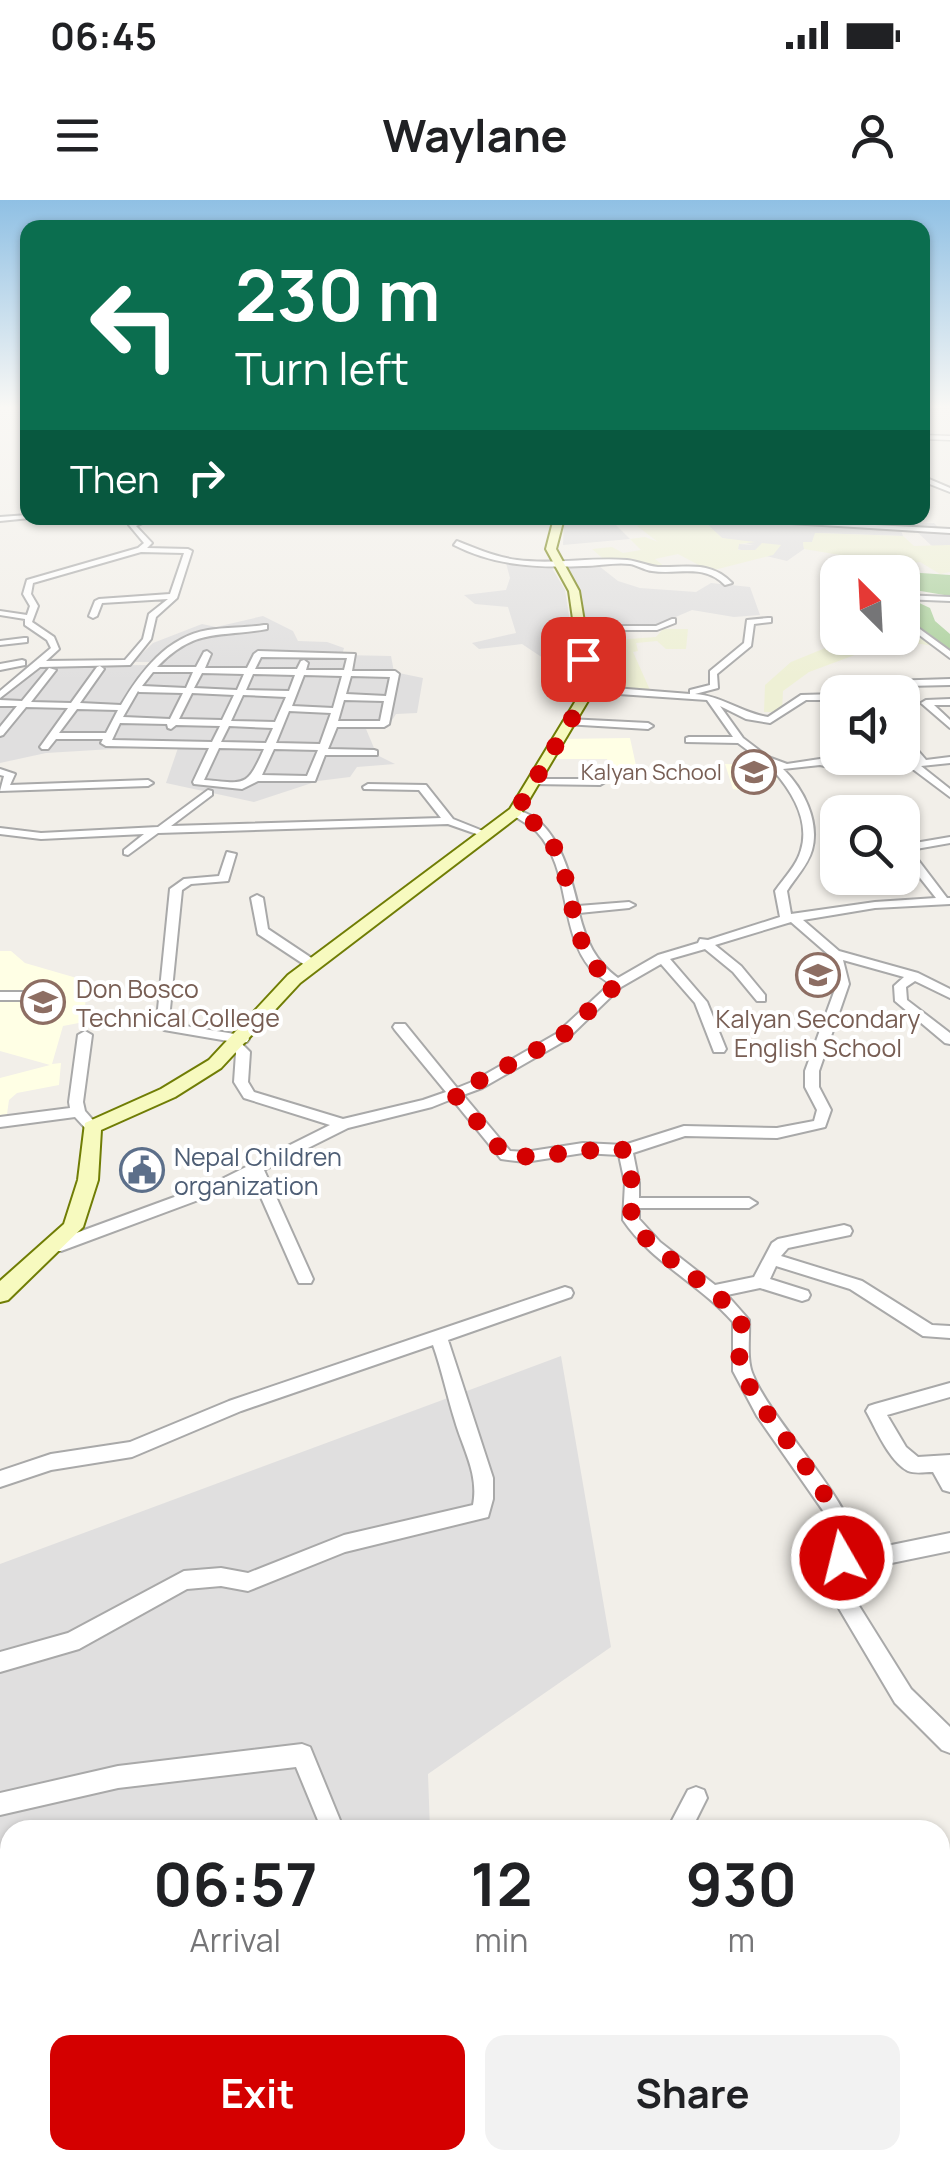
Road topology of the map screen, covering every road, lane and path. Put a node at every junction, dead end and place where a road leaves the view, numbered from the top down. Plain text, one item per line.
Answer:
1 (132, 525) edge
2 (557, 525) edge
3 (841, 525) edge
4 (950, 531) edge
5 (458, 543) dead end
6 (141, 550) junction
7 (558, 566) junction
8 (728, 584) dead end
9 (173, 596) junction
10 (920, 598) edge
11 (950, 599) edge
12 (0, 613) edge
13 (27, 616) junction
14 (92, 616) dead end
15 (672, 620) dead end
16 (768, 620) dead end
17 (576, 628) junction
18 (263, 632) dead end
19 (920, 632) edge
20 (24, 640) dead end
21 (0, 643) edge
22 (207, 654) dead end
23 (306, 656) junction
24 (950, 656) edge
25 (22, 664) dead end
26 (38, 664) junction
27 (0, 667) edge
28 (100, 669) dead end
29 (150, 669) junction
30 (52, 670) dead end
31 (198, 670) junction
32 (250, 671) junction
33 (300, 672) junction
34 (349, 673) junction
35 (920, 682) edge
36 (950, 682) edge
37 (139, 690) junction
38 (589, 690) junction
39 (186, 691) junction
40 (240, 692) junction
41 (690, 693) junction
42 (292, 694) junction
43 (0, 695) edge
44 (342, 697) junction
45 (820, 697) edge
46 (710, 698) junction
47 (391, 699) junction
48 (0, 702) edge
49 (950, 702) edge
50 (20, 704) junction
51 (73, 706) junction
52 (126, 708) junction
53 (287, 708) junction
54 (338, 711) junction
55 (120, 720) junction
56 (173, 721) junction
57 (568, 722) junction
58 (224, 723) junction
59 (333, 724) junction
60 (279, 725) junction
61 (950, 725) edge
62 (648, 726) dead end
63 (0, 733) edge
64 (56, 736) junction
65 (109, 736) junction
66 (689, 740) dead end
67 (740, 740) junction
68 (162, 742) junction
69 (215, 744) junction
70 (270, 746) junction
71 (45, 747) dead end
72 (324, 749) junction
73 (374, 753) dead end
74 (950, 760) edge
75 (820, 763) edge
76 (920, 763) edge
77 (779, 765) junction
78 (920, 765) edge
79 (0, 772) edge
80 (256, 778) junction
81 (148, 782) dead end
82 (533, 782) junction
83 (600, 782) dead end
84 (368, 786) dead end
85 (2, 788) edge
86 (208, 792) dead end
87 (950, 794) edge
88 (516, 812) junction
89 (449, 821) junction
90 (157, 830) junction
91 (0, 831) edge
92 (488, 834) junction
93 (950, 840) edge
94 (128, 852) dead end
95 (231, 854) dead end
96 (257, 898) dead end
97 (947, 901) edge
98 (629, 905) dead end
99 (572, 910) junction
100 (790, 918) junction
101 (704, 942) junction
102 (835, 954) junction
103 (662, 958) junction
104 (312, 964) junction
105 (914, 976) junction
106 (617, 984) junction
107 (950, 994) edge
108 (0, 996) edge
109 (40, 996) dead end
110 (761, 998) dead end
111 (400, 1027) dead end
112 (85, 1035) dead end
113 (950, 1040) edge
114 (239, 1042) junction
115 (718, 1049) dead end
116 (454, 1094) junction
117 (78, 1112) junction
118 (0, 1122) edge
119 (344, 1124) junction
120 (92, 1128) junction
121 (625, 1150) junction
122 (256, 1169) junction
123 (634, 1203) junction
124 (750, 1203) dead end
125 (844, 1231) dead end
126 (42, 1253) junction
127 (771, 1259) junction
128 (305, 1279) dead end
129 (760, 1282) junction
130 (715, 1290) junction
131 (565, 1292) dead end
132 (0, 1294) edge
133 (802, 1295) dead end
134 (950, 1332) edge
135 (438, 1336) junction
136 (950, 1390) edge
137 (944, 1465) edge
138 (0, 1478) edge
139 (950, 1484) edge
140 (950, 1542) edge
141 (842, 1558) junction
142 (0, 1662) edge
143 (950, 1742) edge
144 (696, 1798) dead end
145 (0, 1804) edge
146 (329, 1820) edge
147 (684, 1820) edge

1 - 6 street
2 - 7 main road
3 - 4 street
5 - 7 street
6 - 9 street
6 - 13 street
7 - 8 street
7 - 17 main road
9 - 14 street
9 - 26 street
10 - 11 street
12 - 13 street
13 - 26 street
15 - 17 street
16 - 41 street
17 - 38 main road
18 - 29 street
19 - 24 street
20 - 21 street
22 - 31 street
23 - 32 street
23 - 33 street
23 - 34 street
25 - 27 street
26 - 43 street
28 - 51 street
29 - 31 street
29 - 37 street
30 - 50 street
31 - 32 street
31 - 39 street
32 - 33 street
32 - 40 street
33 - 34 street
33 - 42 street
34 - 44 street
34 - 47 street
35 - 36 street
37 - 39 street
37 - 52 street
38 - 41 street
38 - 57 main road
39 - 40 street
39 - 56 street
40 - 42 street
40 - 58 street
41 - 46 street
42 - 53 street
44 - 47 street
44 - 54 street
45 - 46 street
46 - 67 street
47 - 59 street
48 - 50 street
49 - 61 street
50 - 51 street
50 - 63 street
51 - 52 street
51 - 64 street
52 - 55 street
53 - 54 street
53 - 60 street
54 - 59 street
55 - 56 street
55 - 65 street
56 - 58 street
56 - 68 street
57 - 62 street
57 - 82 main road
58 - 60 street
58 - 69 street
59 - 72 street
60 - 70 street
64 - 65 street
64 - 71 street
65 - 68 street
66 - 67 street
67 - 77 street
68 - 69 street
69 - 70 street
69 - 80 street
70 - 72 street
70 - 80 street
72 - 73 street
72 - 80 street
74 - 76 street
75 - 77 street
77 - 100 street
78 - 87 street
79 - 85 street
81 - 85 street
82 - 83 street
82 - 88 main road
84 - 89 street
86 - 90 street
88 - 92 main road
88 - 99 street
89 - 90 street
89 - 92 street
90 - 91 street
90 - 94 street
92 - 104 main road
93 - 97 street
95 - 114 street
96 - 104 street
97 - 100 street
98 - 99 street
99 - 106 street
100 - 101 street
100 - 102 street
101 - 103 street
101 - 110 street
102 - 105 street
102 - 121 street
103 - 106 street
103 - 115 street
104 - 114 main road
105 - 107 street
105 - 113 street
106 - 116 street
108 - 109 street
111 - 116 street
112 - 117 street
114 - 119 street
114 - 120 main road
116 - 119 street
116 - 121 street
117 - 118 street
117 - 120 street
119 - 122 street
120 - 126 main road
121 - 123 street
122 - 126 street
122 - 128 street
123 - 124 street
123 - 130 street
125 - 127 street
126 - 132 main road
127 - 129 street
127 - 134 street
129 - 130 street
129 - 133 street
130 - 141 street
131 - 135 street
135 - 138 street
135 - 142 street
136 - 137 street
137 - 139 street
140 - 141 street
141 - 143 street
144 - 147 street
145 - 146 street

